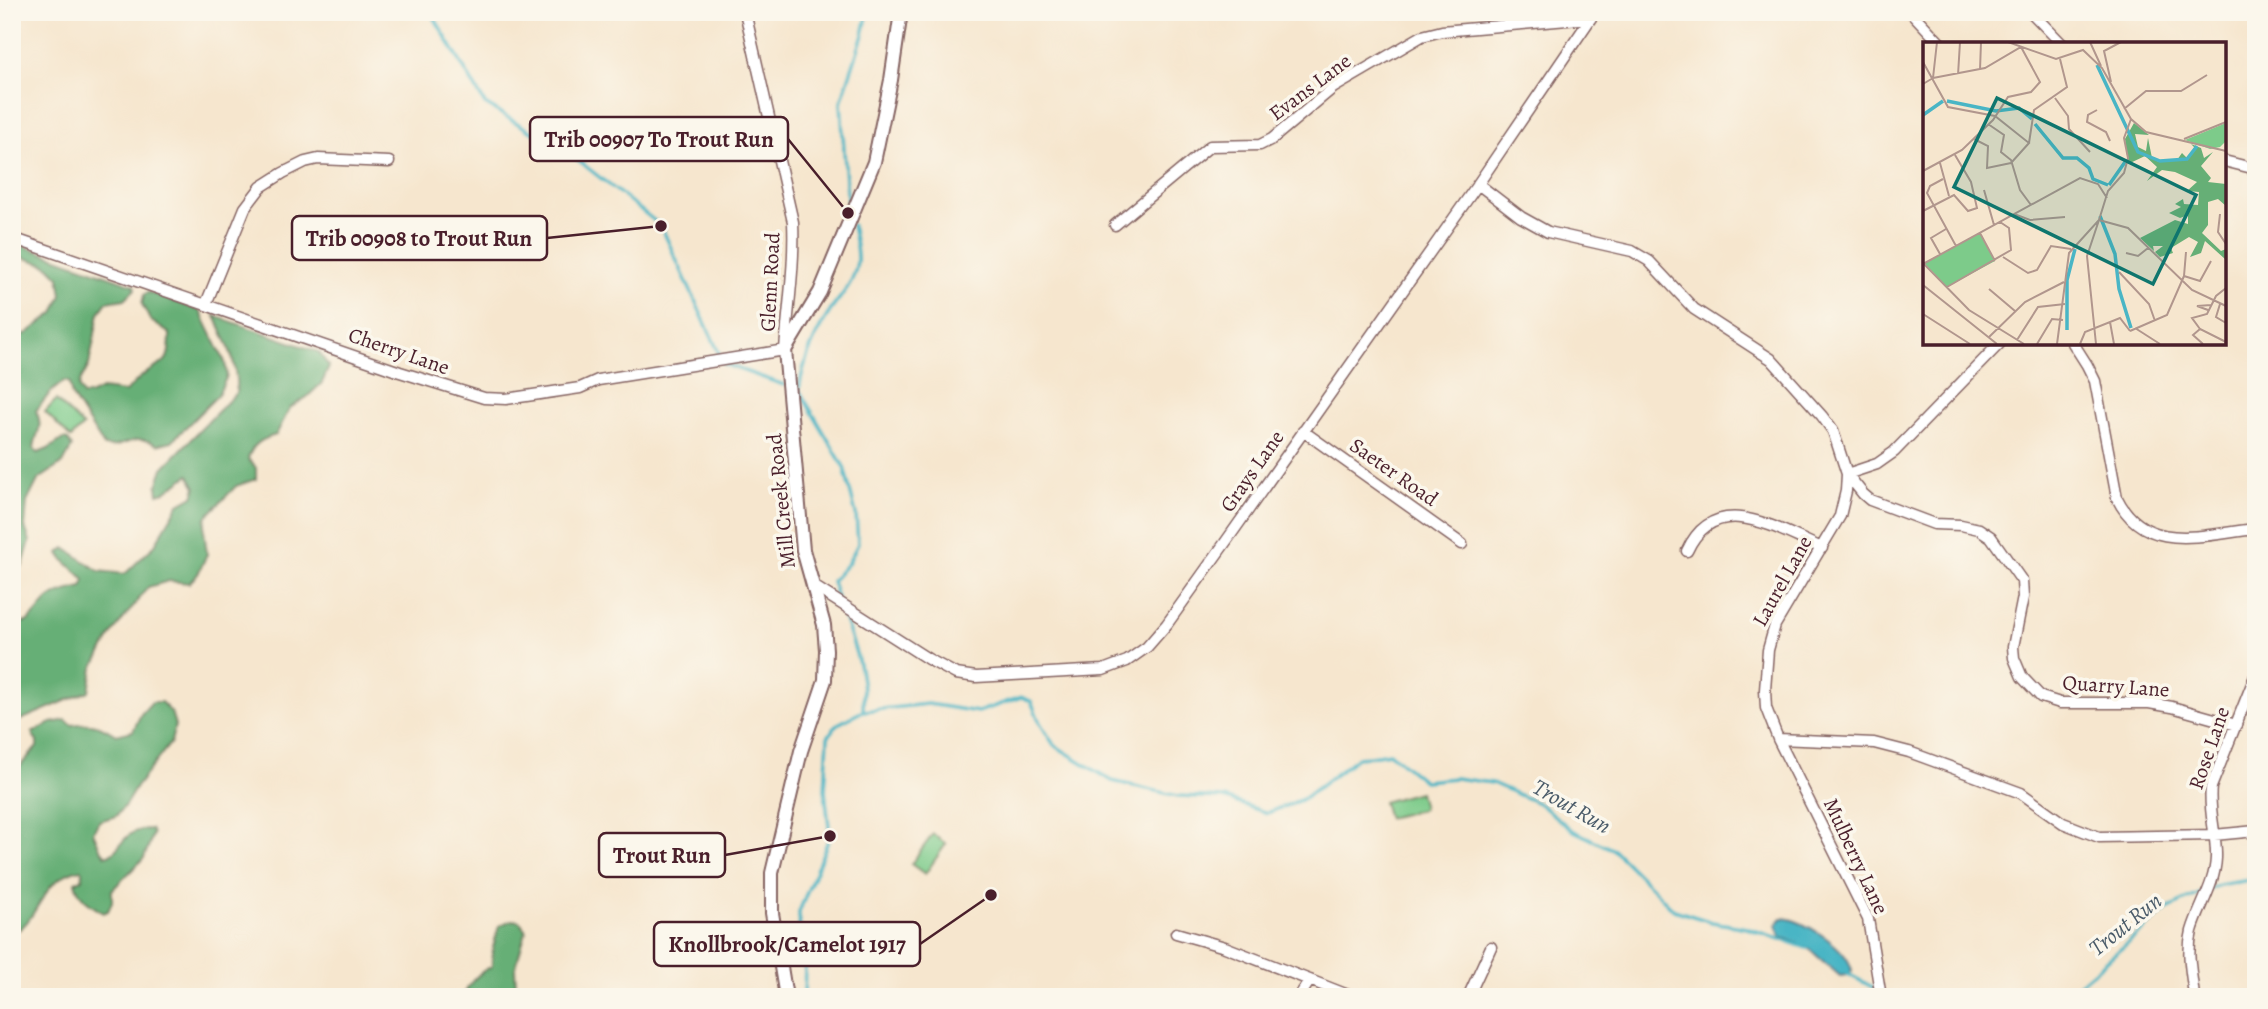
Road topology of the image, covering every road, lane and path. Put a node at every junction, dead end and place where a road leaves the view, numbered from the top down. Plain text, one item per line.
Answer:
1 (745, 12) edge
2 (901, 12) edge
3 (1911, 12) edge
4 (2031, 12) edge
5 (1593, 15) edge
6 (1939, 42) edge
7 (2060, 42) edge
8 (389, 162) dead end
9 (2226, 162) edge
10 (2256, 169) edge
11 (1478, 184) junction
12 (1115, 225) dead end
13 (12, 237) edge
14 (206, 304) junction
15 (1998, 345) edge
16 (2074, 345) edge
17 (785, 350) junction
18 (1303, 431) junction
19 (1847, 474) junction
20 (2256, 529) edge
21 (1462, 544) dead end
22 (1822, 548) junction
23 (1687, 551) dead end
24 (811, 584) junction
25 (2256, 674) edge
26 (2236, 725) junction
27 (1777, 739) junction
28 (2256, 831) edge
29 (2214, 835) junction
30 (1176, 933) dead end
31 (1491, 947) dead end
32 (1310, 980) junction
33 (1881, 991) edge
34 (786, 997) edge
35 (1300, 997) edge
36 (1353, 997) edge
37 (1468, 997) edge
38 (2194, 997) edge

1 - 17 street, Glenn Road
2 - 17 street
3 - 6 street
4 - 7 street
5 - 11 street, Grays Lane
5 - 12 street, Evans Lane
8 - 14 street
9 - 10 street
11 - 18 street, Grays Lane
11 - 19 street, Laurel Lane
13 - 14 street, Cherry Lane
14 - 17 street, Cherry Lane
15 - 19 street
16 - 20 street
17 - 24 street, Mill Creek Road
18 - 21 street, Saeter Road
18 - 24 street, Grays Lane
19 - 22 street, Laurel Lane
19 - 26 street, Quarry Lane
22 - 23 street
22 - 27 street, Laurel Lane
24 - 34 street, Mill Creek Road
25 - 26 street, Rose Lane
26 - 29 street, Rose Lane
27 - 29 street
27 - 33 street, Mulberry Lane
28 - 29 street
29 - 38 street, Rose Lane
30 - 32 street
31 - 37 street
32 - 35 street
32 - 36 street

